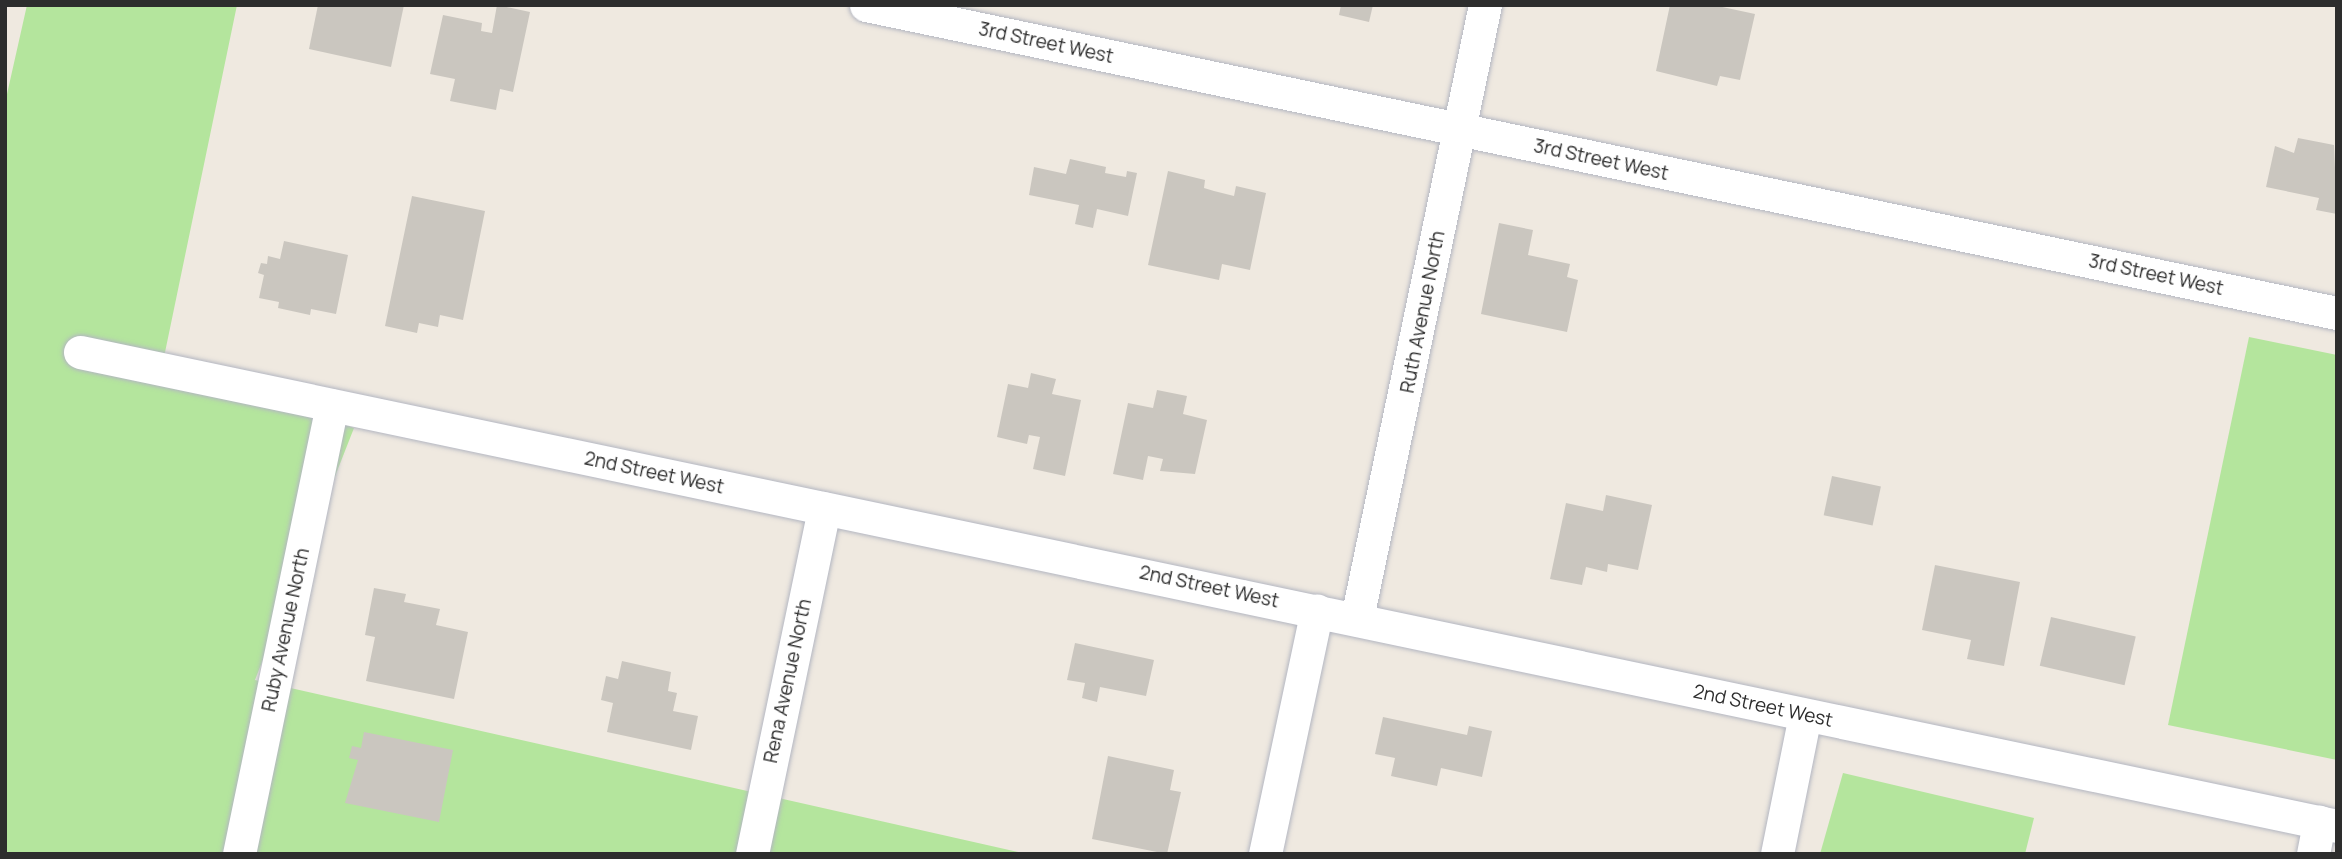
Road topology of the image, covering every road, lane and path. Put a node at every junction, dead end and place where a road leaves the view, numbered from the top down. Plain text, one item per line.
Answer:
1 (866, 5) edge
2 (1485, 5) edge
3 (1459, 130) junction
4 (2337, 313) edge
5 (80, 352) dead end
6 (332, 406) junction
7 (824, 508) junction
8 (1317, 610) junction
9 (1357, 618) junction
10 (1805, 715) junction
11 (2328, 824) edge
12 (239, 854) edge
13 (752, 854) edge
14 (1265, 854) edge
15 (1777, 854) edge
16 (2313, 854) edge

1 - 3 street, 3rd Street West
2 - 3 street, Ruth Avenue North
3 - 4 street, 3rd Street West
3 - 9 street, Ruth Avenue North
5 - 6 street, 2nd Street West
6 - 7 street, 2nd Street West
6 - 12 street, Ruby Avenue North
7 - 8 street, 2nd Street West
7 - 13 street, Rena Avenue North
8 - 9 street, 2nd Street West
8 - 14 street
9 - 10 street, 2nd Street West
10 - 11 street, 2nd Street West
10 - 15 street
11 - 16 street

